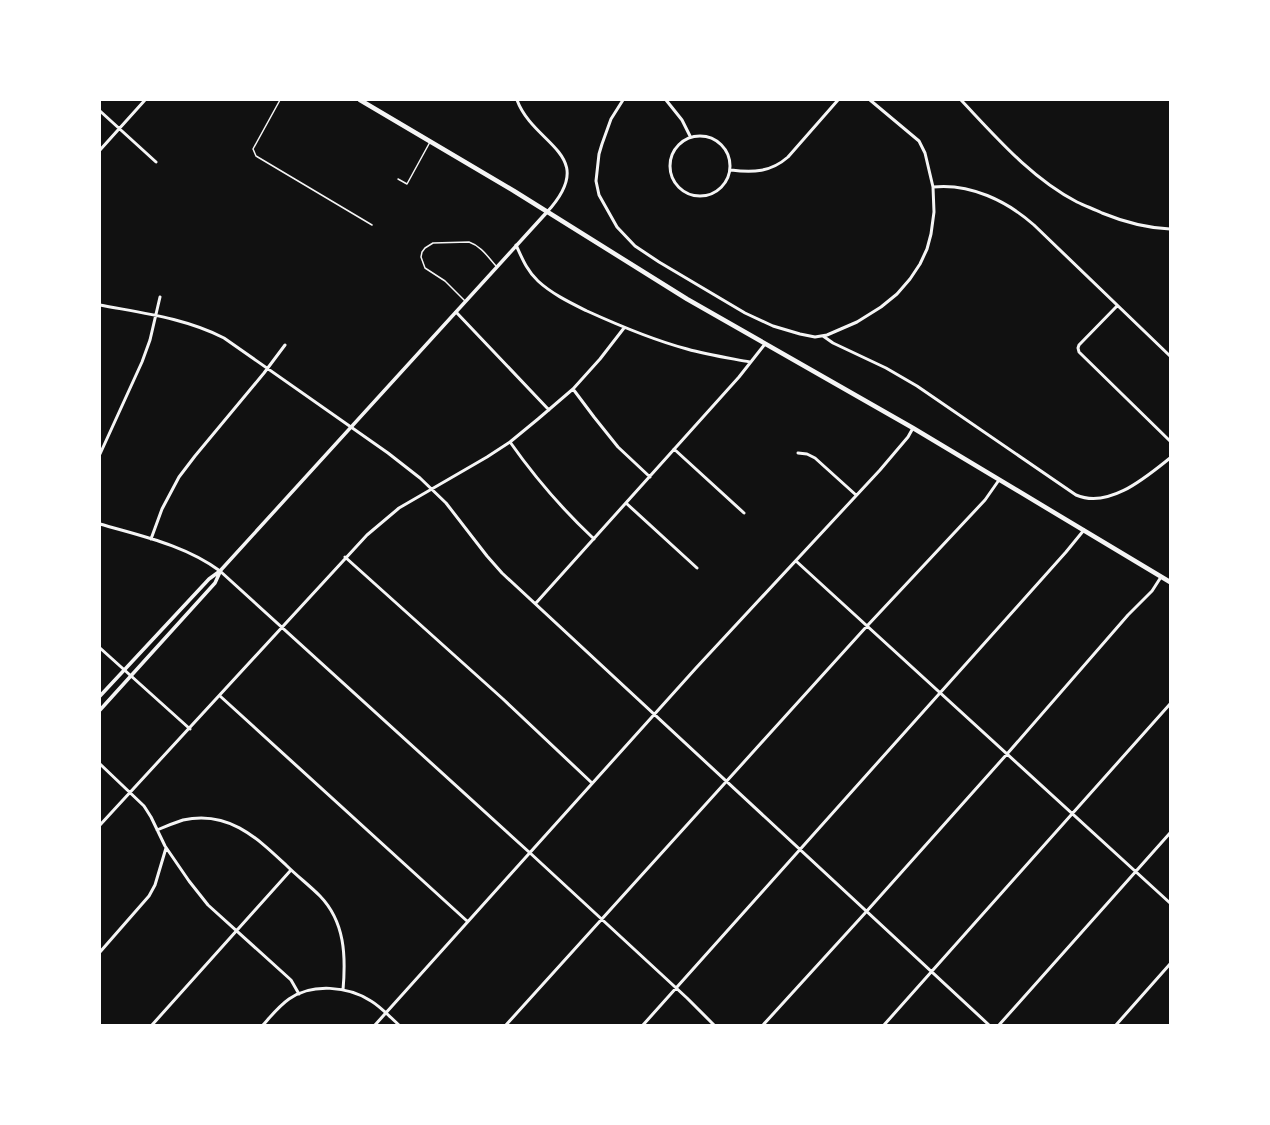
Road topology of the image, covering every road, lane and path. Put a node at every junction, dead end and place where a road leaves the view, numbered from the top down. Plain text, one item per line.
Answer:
1 (145, 100) edge
2 (280, 100) edge
3 (360, 100) edge
4 (517, 100) edge
5 (623, 100) edge
6 (666, 100) edge
7 (838, 100) edge
8 (870, 100) edge
9 (961, 100) edge
10 (100, 111) edge
11 (119, 129) junction
12 (690, 136) junction
13 (430, 142) junction
14 (100, 150) edge
15 (156, 162) dead end
16 (731, 170) junction
17 (398, 179) dead end
18 (933, 187) junction
19 (547, 212) junction
20 (372, 225) dead end
21 (1170, 229) edge
22 (516, 245) junction
23 (496, 266) junction
24 (160, 296) dead end
25 (465, 301) junction
26 (100, 305) edge
27 (1117, 306) junction
28 (456, 312) junction
29 (156, 316) junction
30 (624, 328) junction
31 (823, 336) junction
32 (765, 344) junction
33 (285, 345) dead end
34 (1170, 356) edge
35 (750, 362) junction
36 (268, 368) junction
37 (573, 389) junction
38 (549, 410) junction
39 (350, 427) junction
40 (913, 428) junction
41 (1170, 441) edge
42 (510, 442) junction
43 (674, 449) junction
44 (798, 452) dead end
45 (100, 454) edge
46 (1170, 458) edge
47 (650, 477) junction
48 (1000, 480) junction
49 (432, 489) junction
50 (856, 495) junction
51 (626, 503) junction
52 (744, 513) dead end
53 (100, 524) edge
54 (1084, 530) junction
55 (150, 539) junction
56 (594, 539) junction
57 (345, 557) junction
58 (796, 561) junction
59 (697, 568) dead end
60 (220, 571) junction
61 (1161, 577) junction
62 (1170, 582) edge
63 (536, 603) junction
64 (282, 626) junction
65 (867, 626) junction
66 (100, 648) edge
67 (124, 670) junction
68 (131, 677) junction
69 (940, 693) junction
70 (100, 696) edge
71 (220, 696) junction
72 (1170, 704) edge
73 (100, 710) edge
74 (655, 714) junction
75 (190, 729) junction
76 (1007, 754) junction
77 (100, 764) edge
78 (727, 781) junction
79 (592, 783) junction
80 (130, 793) junction
81 (1072, 814) junction
82 (100, 825) edge
83 (157, 830) junction
84 (1170, 833) edge
85 (166, 848) junction
86 (799, 850) junction
87 (529, 852) junction
88 (291, 870) junction
89 (1136, 872) junction
90 (1170, 903) edge
91 (866, 912) junction
92 (602, 919) junction
93 (468, 921) junction
94 (237, 931) junction
95 (100, 952) edge
96 (1170, 964) edge
97 (931, 972) junction
98 (676, 988) junction
99 (343, 990) junction
100 (299, 994) junction
101 (386, 1013) junction
102 (152, 1025) edge
103 (263, 1025) edge
104 (375, 1025) edge
105 (399, 1025) edge
106 (506, 1025) edge
107 (643, 1025) edge
108 (714, 1025) edge
109 (763, 1025) edge
110 (884, 1025) edge
111 (989, 1025) edge
112 (999, 1025) edge
113 (1116, 1025) edge

1 - 11 street
2 - 20 lane
3 - 13 main road
4 - 19 street
5 - 31 street
6 - 12 street
7 - 16 street
8 - 18 street
9 - 21 street
10 - 11 street
11 - 14 street
11 - 15 street
12 - 16 street
12 - 16 street
13 - 17 lane
13 - 19 main road
18 - 27 street
18 - 31 street
19 - 22 street
19 - 32 main road
22 - 23 street
22 - 30 street
23 - 25 street
23 - 25 lane
24 - 29 street
25 - 28 street
26 - 29 street
27 - 34 street
27 - 41 street
28 - 38 street
28 - 39 street
29 - 36 street
29 - 45 street
30 - 35 street
30 - 37 street
31 - 46 street
32 - 35 street
32 - 40 main road
33 - 36 street
35 - 43 street
36 - 39 street
36 - 55 street
37 - 38 street
37 - 47 street
38 - 42 street
39 - 49 street
39 - 60 street
40 - 48 main road
40 - 50 street
42 - 49 street
42 - 56 street
43 - 47 street
43 - 52 street
44 - 50 street
47 - 51 street
48 - 54 main road
48 - 65 street
49 - 57 street
49 - 63 street
50 - 58 street
51 - 56 street
51 - 59 street
53 - 55 street
54 - 61 main road
54 - 69 street
55 - 60 street
56 - 63 street
57 - 64 street
57 - 79 street
58 - 65 street
58 - 74 street
60 - 64 street
60 - 67 street
60 - 68 street
61 - 62 main road
61 - 76 street
63 - 74 street
64 - 71 street
64 - 87 street
65 - 69 street
65 - 78 street
66 - 67 street
67 - 68 street
67 - 70 street
68 - 73 street
68 - 75 street
69 - 76 street
69 - 86 street
71 - 75 street
71 - 93 street
72 - 81 street
74 - 78 street
74 - 79 street
75 - 80 street
76 - 81 street
76 - 91 street
77 - 80 street
78 - 86 street
78 - 92 street
79 - 87 street
80 - 82 street
80 - 83 street
81 - 89 street
81 - 97 street
83 - 85 street
83 - 88 street
84 - 89 street
85 - 94 street
85 - 95 street
86 - 91 street
86 - 98 street
87 - 92 street
87 - 93 street
88 - 94 street
88 - 99 street
89 - 90 street
89 - 112 street
91 - 97 street
91 - 109 street
92 - 98 street
92 - 106 street
93 - 101 street
94 - 100 street
94 - 102 street
96 - 113 street
97 - 110 street
97 - 111 street
98 - 107 street
98 - 108 street
99 - 100 street
99 - 101 street
100 - 103 street
101 - 104 street
101 - 105 street

